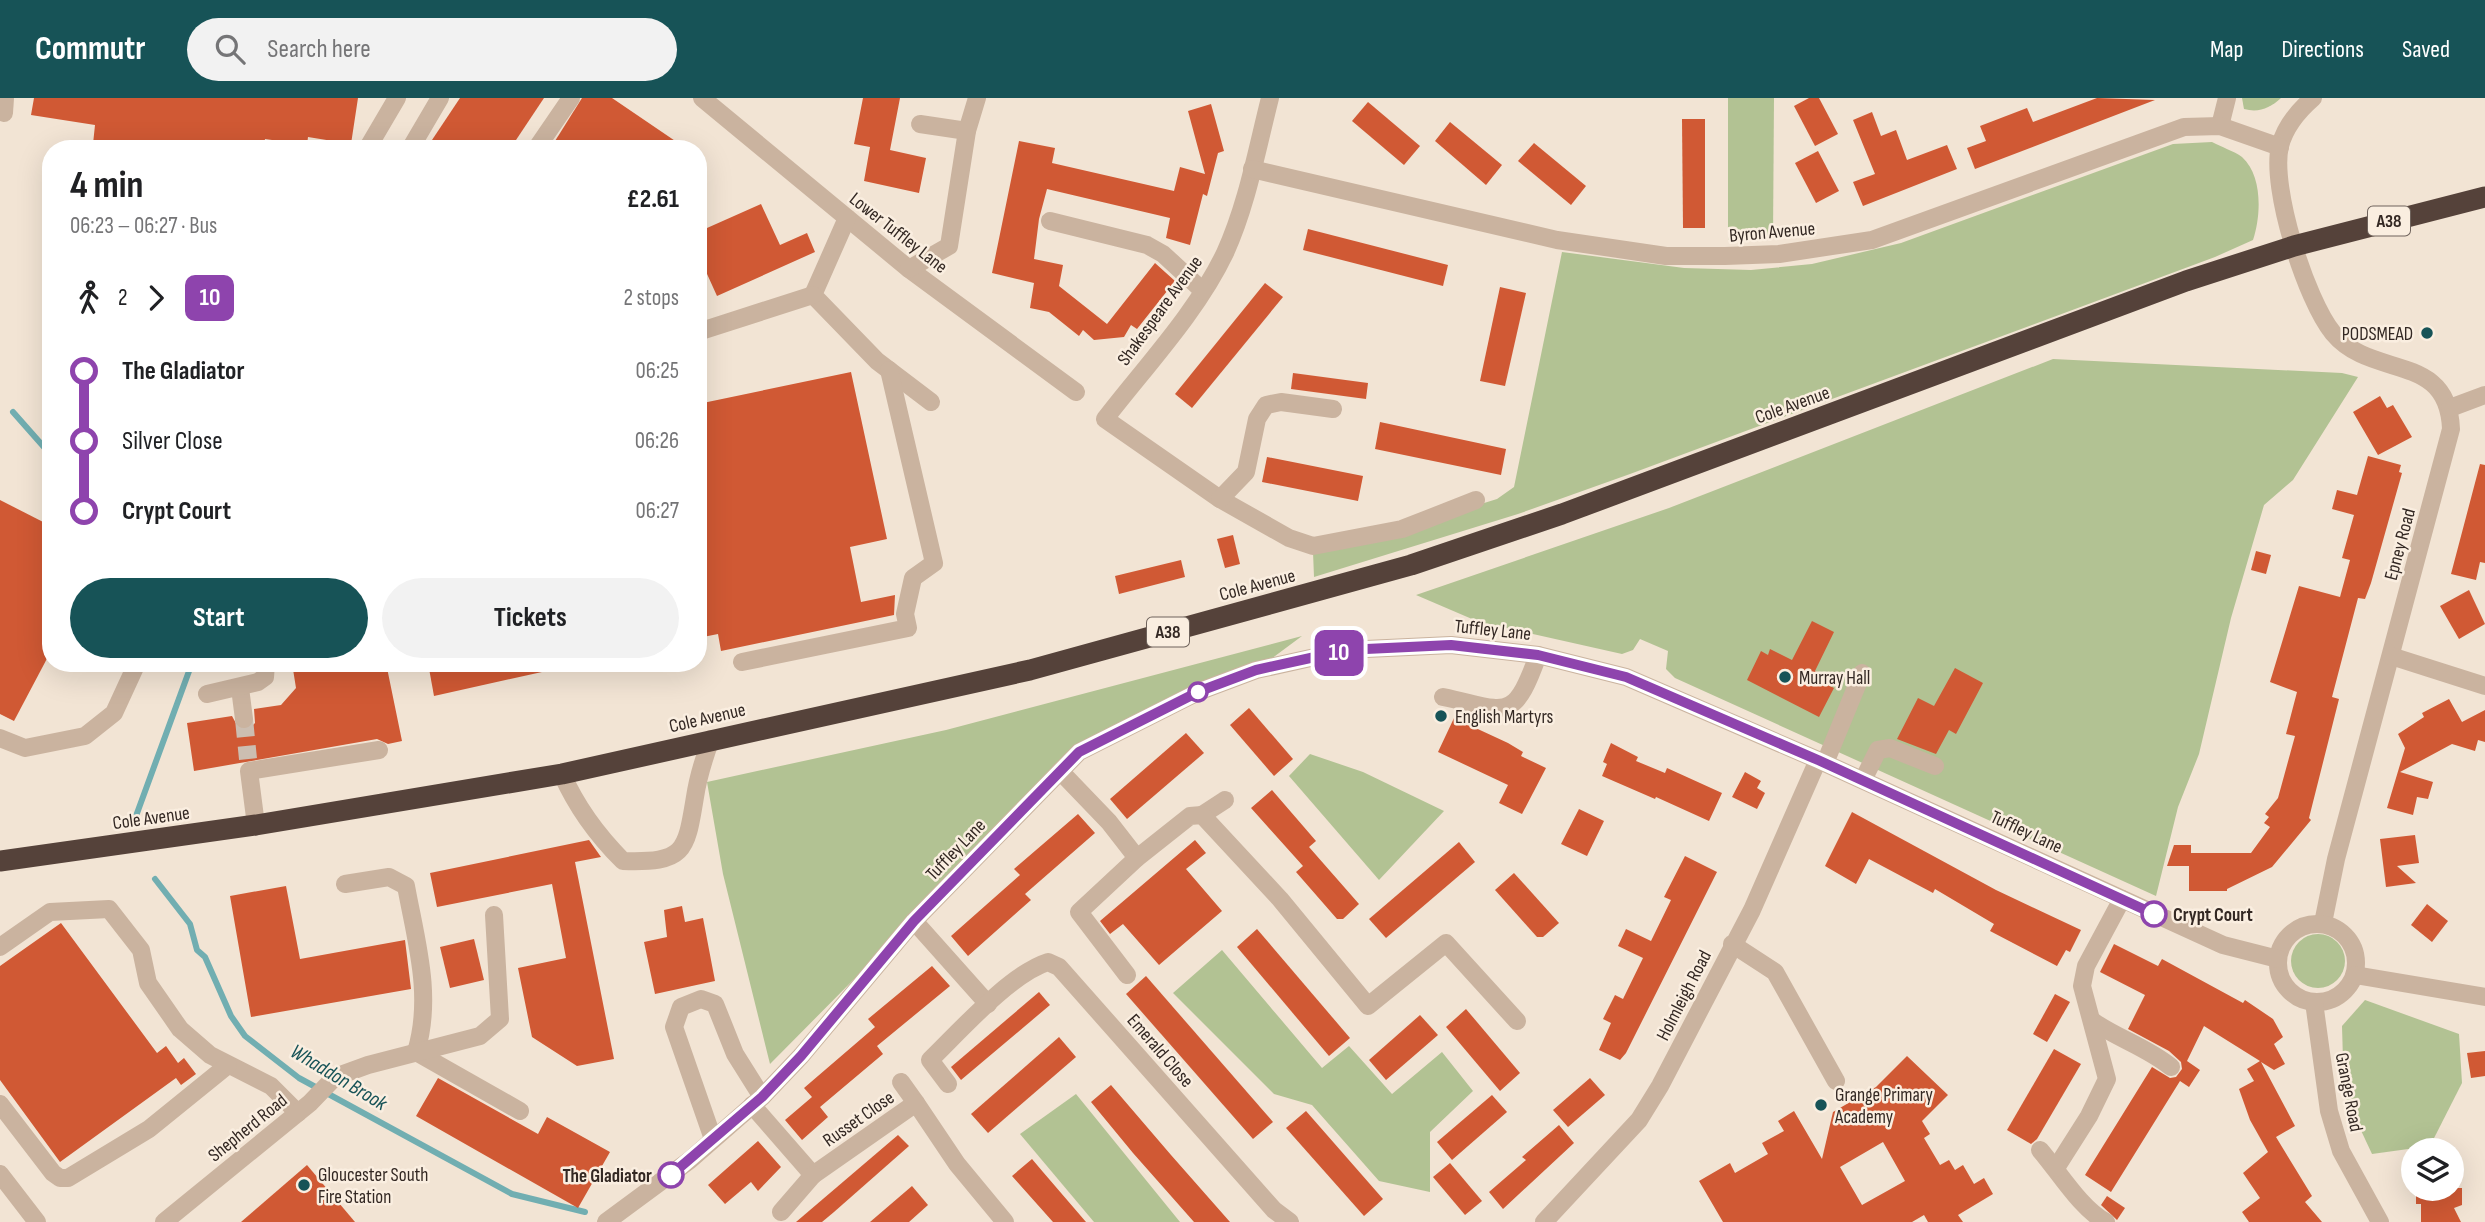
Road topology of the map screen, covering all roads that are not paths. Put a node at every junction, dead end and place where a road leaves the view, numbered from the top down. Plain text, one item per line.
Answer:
1 (397, 98) edge
2 (440, 98) edge
3 (571, 98) edge
4 (702, 98) edge
5 (977, 98) edge
6 (1270, 98) edge
7 (2227, 98) edge
8 (2313, 98) edge
9 (920, 124) dead end
10 (2220, 126) junction
11 (967, 131) junction
12 (372, 140) edge
13 (415, 140) edge
14 (542, 140) edge
15 (2280, 147) junction
16 (1252, 169) junction
17 (2485, 197) edge
18 (847, 218) junction
19 (1050, 221) dead end
20 (2294, 246) junction
21 (909, 269) junction
22 (1203, 291) junction
23 (813, 295) junction
24 (707, 329) edge
25 (889, 370) junction
26 (1076, 392) dead end
27 (2485, 395) edge
28 (931, 402) dead end
29 (2450, 408) junction
30 (1333, 409) dead end
31 (1220, 499) junction
32 (1476, 500) dead end
33 (1538, 655) junction
34 (2391, 656) junction
35 (742, 662) dead end
36 (133, 672) edge
37 (266, 672) edge
38 (1862, 673) dead end
39 (2485, 686) edge
40 (240, 688) junction
41 (207, 694) dead end
42 (1443, 698) dead end
43 (244, 719) tunnel mouth
44 (0, 738) edge
45 (711, 739) junction
46 (379, 750) dead end
47 (1822, 762) junction
48 (1935, 766) dead end
49 (1060, 771) junction
50 (562, 774) junction
51 (1863, 780) junction
52 (1225, 800) dead end
53 (1202, 816) junction
54 (256, 825) junction
55 (1137, 858) junction
56 (0, 861) edge
57 (345, 884) dead end
58 (2122, 899) junction
59 (494, 915) dead end
60 (914, 921) junction
61 (2323, 923) junction
62 (1732, 944) junction
63 (0, 947) edge
64 (2278, 959) junction
65 (1127, 975) dead end
66 (2355, 975) junction
67 (2485, 998) edge
68 (2314, 1002) junction
69 (988, 1004) junction
70 (1517, 1021) dead end
71 (2094, 1022) junction
72 (416, 1052) junction
73 (229, 1065) junction
74 (2171, 1067) dead end
75 (1836, 1081) dead end
76 (901, 1082) dead end
77 (948, 1084) dead end
78 (757, 1101) junction
79 (916, 1103) junction
80 (0, 1104) edge
81 (304, 1108) junction
82 (520, 1111) dead end
83 (713, 1139) junction
84 (2040, 1150) dead end
85 (2056, 1168) junction
86 (0, 1174) edge
87 (813, 1175) junction
88 (781, 1212) dead end
89 (37, 1222) edge
90 (164, 1222) edge
91 (606, 1222) edge
92 (1005, 1222) edge
93 (1290, 1222) edge
94 (1544, 1222) edge
95 (2106, 1222) edge
96 (2380, 1222) edge

1 - 12 street
2 - 13 street
3 - 14 street
4 - 18 street, Lower Tuffley Lane
5 - 11 street
6 - 16 street, Shakespeare Avenue
7 - 10 street
8 - 15 street
9 - 11 street
10 - 15 street, Byron Avenue
10 - 16 street, Byron Avenue
11 - 21 street
15 - 20 street
16 - 22 street, Shakespeare Avenue
17 - 20 highway, Cole Avenue / A38
18 - 21 street, Lower Tuffley Lane
18 - 23 street
19 - 22 street
20 - 29 street
20 - 45 highway, Cole Avenue / A38
21 - 26 street, Lower Tuffley Lane
22 - 31 street, Shakespeare Avenue
23 - 24 street
23 - 25 street
25 - 28 street
25 - 35 street
27 - 29 street
29 - 34 street, Epney Road
30 - 31 street
31 - 32 street
33 - 42 street
33 - 47 street, Tuffley Lane
33 - 49 street, Tuffley Lane
34 - 39 street
34 - 61 street, Epney Road
36 - 44 street
37 - 40 street
38 - 47 street, Holmleigh Road
40 - 41 street
40 - 43 street
45 - 50 highway, Cole Avenue / A38
45 - 50 street
46 - 54 street
47 - 51 street, Tuffley Lane
47 - 62 street, Holmleigh Road
48 - 51 street
49 - 55 street
49 - 60 street, Tuffley Lane
50 - 54 highway, Cole Avenue / A38
51 - 58 street, Tuffley Lane
52 - 53 street
53 - 55 street
53 - 70 street
54 - 56 highway, Cole Avenue / A38
55 - 65 street
57 - 72 street
58 - 64 street, Tuffley Lane
58 - 71 street
59 - 72 street, Shepherd Road
60 - 69 street
60 - 78 street, Tuffley Lane
61 - 64 street
61 - 66 street
62 - 75 street
62 - 94 street, Holmleigh Road
63 - 73 street
64 - 68 street
66 - 67 street
66 - 68 street
68 - 96 street, Grange Road
69 - 77 street, Emerald Close
69 - 93 street, Emerald Close
71 - 74 street
71 - 85 street
72 - 81 street, Shepherd Road
72 - 82 street
73 - 80 street
73 - 81 street
76 - 79 street
78 - 83 street, Tuffley Lane
78 - 83 street
78 - 87 street
79 - 87 street, Russet Close
79 - 92 street, Russet Close
81 - 90 street, Shepherd Road
83 - 91 street, Tuffley Lane
84 - 85 street
85 - 95 street
86 - 89 street
87 - 88 street, Russet Close

